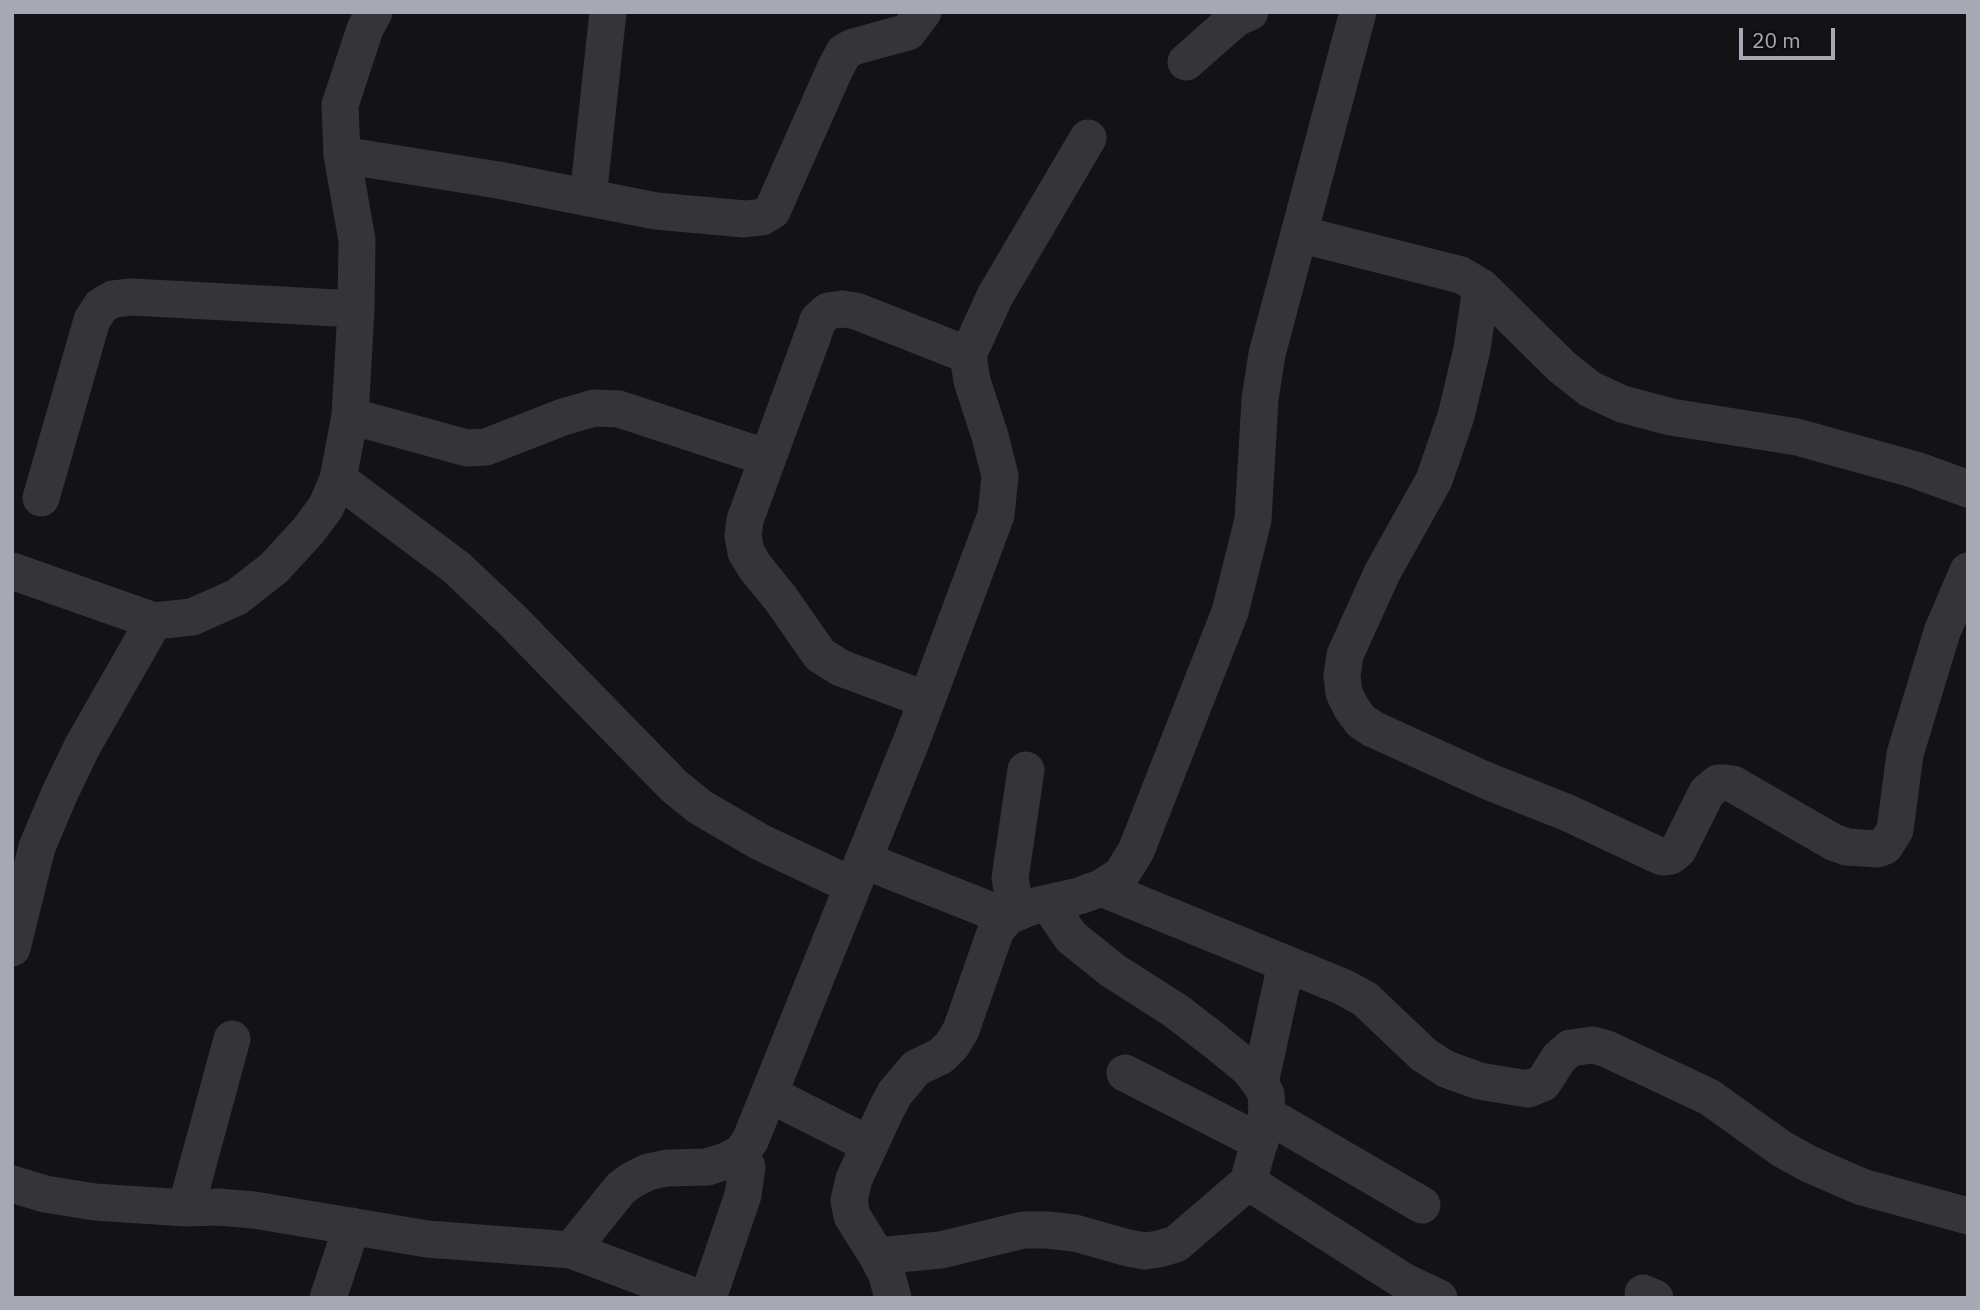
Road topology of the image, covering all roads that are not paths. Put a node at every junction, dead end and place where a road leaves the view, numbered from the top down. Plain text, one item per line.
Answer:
1 (374, 12) edge
2 (608, 12) edge
3 (923, 12) edge
4 (1250, 12) edge
5 (1358, 12) edge
6 (1186, 62) dead end
7 (1088, 138) dead end
8 (342, 155) junction
9 (588, 198) junction
10 (1300, 234) junction
11 (1481, 287) junction
12 (356, 309) junction
13 (968, 355) junction
14 (349, 416) junction
15 (768, 458) junction
16 (338, 479) junction
17 (1968, 489) edge
18 (41, 498) dead end
19 (12, 571) edge
20 (1968, 571) edge
21 (154, 621) junction
22 (927, 700) junction
23 (1026, 770) dead end
24 (858, 873) junction
25 (1101, 888) junction
26 (1023, 910) junction
27 (12, 948) edge
28 (1286, 964) junction
29 (232, 1039) dead end
30 (1125, 1073) dead end
31 (769, 1094) junction
32 (1262, 1113) junction
33 (870, 1145) junction
34 (741, 1153) junction
35 (1248, 1182) junction
36 (12, 1184) edge
37 (1422, 1205) dead end
38 (186, 1208) junction
39 (1968, 1216) edge
40 (352, 1226) junction
41 (571, 1250) junction
42 (877, 1256) junction
43 (328, 1298) edge
44 (699, 1298) edge
45 (708, 1298) edge
46 (893, 1298) edge
47 (1438, 1298) edge

1 - 8 street
2 - 9 street
3 - 9 street
4 - 6 street
5 - 10 street
7 - 13 street
8 - 9 street
8 - 12 street
10 - 11 street
10 - 25 street
11 - 17 street
11 - 20 street
12 - 14 street
12 - 18 street
13 - 15 street
13 - 22 street
14 - 15 street
14 - 16 street
15 - 22 street
16 - 21 street
16 - 24 street
19 - 21 street
21 - 27 street
22 - 24 street
23 - 26 street
24 - 26 street
24 - 31 street
25 - 26 street
25 - 28 street
26 - 32 street
26 - 33 street
28 - 32 street
28 - 39 street
29 - 38 street
30 - 32 street
31 - 33 street
31 - 34 street
32 - 35 street
32 - 37 street
33 - 42 street
34 - 41 street
34 - 45 street
35 - 42 street
35 - 47 street
36 - 38 street
38 - 40 street
40 - 41 street
40 - 43 street
41 - 44 street
42 - 46 street

